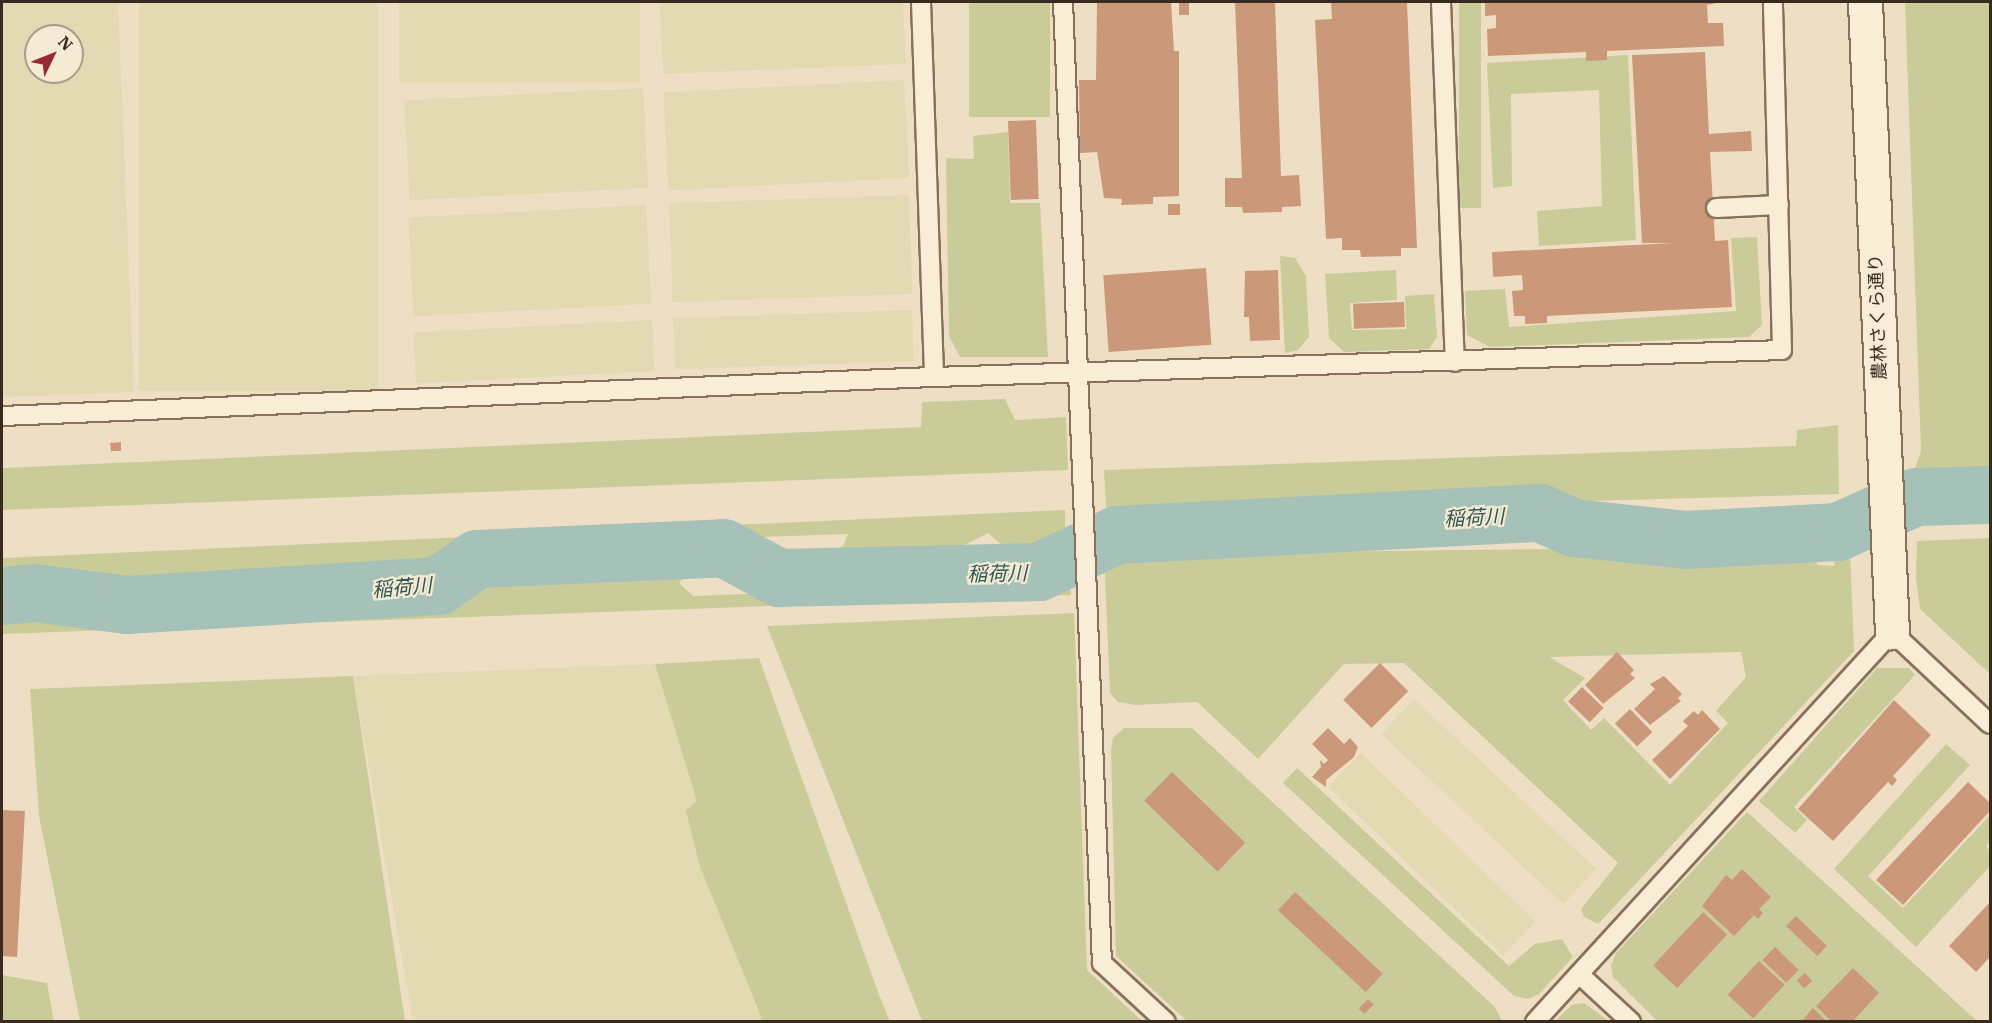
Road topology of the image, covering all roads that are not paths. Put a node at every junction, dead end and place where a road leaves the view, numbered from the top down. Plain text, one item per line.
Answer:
1 (921, 2) edge
2 (1063, 2) edge
3 (1441, 2) edge
4 (1773, 2) edge
5 (1865, 2) edge
6 (1779, 205) junction
7 (1716, 208) dead end
8 (1455, 362) junction
9 (1077, 376) junction
10 (934, 377) junction
11 (2, 416) edge
12 (1892, 632) junction
13 (1990, 723) edge
14 (1579, 974) junction
15 (1166, 1022) edge
16 (1535, 1022) edge
17 (1631, 1022) edge

1 - 10 lane
2 - 9 lane
3 - 8 lane
4 - 6 lane
5 - 12 street, 農林さくら通り
6 - 7 lane
6 - 8 lane
8 - 9 lane
9 - 10 lane
9 - 15 lane
10 - 11 lane
12 - 13 lane
12 - 14 lane
14 - 16 lane
14 - 17 lane

